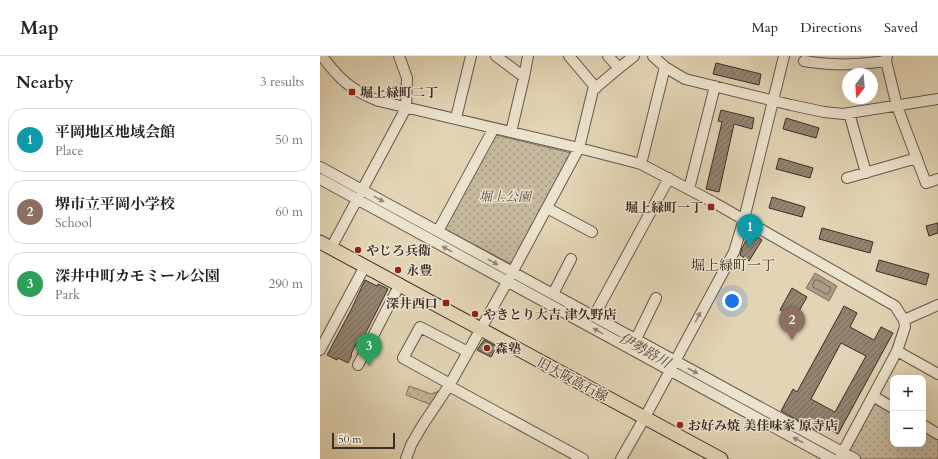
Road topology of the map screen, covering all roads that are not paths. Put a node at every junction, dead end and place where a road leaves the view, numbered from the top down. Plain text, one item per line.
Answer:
1 (322, 56) edge
2 (399, 56) edge
3 (471, 56) edge
4 (496, 56) edge
5 (528, 56) edge
6 (569, 56) edge
7 (608, 56) edge
8 (634, 56) edge
9 (653, 56) edge
10 (784, 56) edge
11 (887, 58) edge
12 (822, 60) edge
13 (804, 61) dead end
14 (665, 67) junction
15 (619, 68) junction
16 (524, 78) junction
17 (715, 86) junction
18 (596, 88) junction
19 (938, 99) edge
20 (773, 101) junction
21 (897, 106) junction
22 (406, 108) junction
23 (849, 113) junction
24 (456, 118) junction
25 (494, 128) junction
26 (511, 132) junction
27 (579, 148) junction
28 (917, 158) junction
29 (641, 164) junction
30 (320, 167) edge
31 (866, 173) junction
32 (669, 178) junction
33 (847, 178) dead end
34 (320, 179) edge
35 (938, 179) edge
36 (689, 189) junction
37 (360, 195) junction
38 (547, 208) junction
39 (744, 219) junction
40 (438, 232) junction
41 (592, 232) dead end
42 (326, 245) edge
43 (571, 259) dead end
44 (365, 266) junction
45 (510, 277) junction
46 (400, 284) junction
47 (553, 294) junction
48 (656, 298) dead end
49 (938, 305) edge
50 (594, 316) junction
51 (904, 320) junction
52 (481, 329) junction
53 (636, 339) junction
54 (320, 350) edge
55 (897, 351) junction
56 (468, 352) junction
57 (358, 365) dead end
58 (672, 366) junction
59 (938, 374) edge
60 (449, 385) junction
61 (873, 396) junction
62 (890, 406) edge
63 (645, 417) junction
64 (926, 427) edge
65 (938, 434) edge
66 (839, 456) edge
67 (406, 459) edge
68 (583, 459) edge
69 (621, 459) edge
70 (721, 459) edge
71 (855, 459) edge

1 - 22 street
2 - 22 street
3 - 24 street
4 - 16 street
5 - 16 street
6 - 18 street
7 - 15 street
8 - 15 street
9 - 14 street
10 - 20 street
11 - 12 street
11 - 21 street
12 - 13 street
14 - 17 street
14 - 29 street
15 - 18 street
16 - 26 street
17 - 20 street
17 - 36 street
18 - 27 street
19 - 21 street
20 - 23 street
20 - 39 street
21 - 23 street
21 - 28 street
22 - 24 street
22 - 37 street
23 - 31 street
24 - 25 street
25 - 26 street
25 - 40 street
26 - 27 street
27 - 29 street
27 - 38 street
28 - 31 street
28 - 35 street
29 - 32 street
30 - 37 street
31 - 33 street
32 - 36 street
32 - 50 street
34 - 37 street
36 - 39 street
37 -> 40 street
37 - 42 street
45 -> 37 street
38 - 41 street
38 - 45 street
39 - 51 street
58 -> 39 street
40 -> 45 street
42 - 44 main road, 旧大阪高石線
43 - 47 street
44 - 46 main road, 旧大阪高石線
44 - 54 street
45 - 47 street
45 - 52 street
58 -> 45 street
46 - 52 main road, 旧大阪高石線
46 - 57 street
47 - 50 street
48 - 53 street
49 - 51 street
50 - 53 street
51 - 55 street
52 - 56 street
52 - 63 main road, 旧大阪高石線
53 - 58 street
55 - 59 street
55 - 61 street
56 - 60 street
56 - 60 street
58 - 63 street
58 - 66 street
60 - 67 street
60 - 68 street
61 - 62 street
61 - 66 street
63 - 69 street
63 - 70 main road, 旧大阪高石線
64 - 65 street
66 - 71 street

